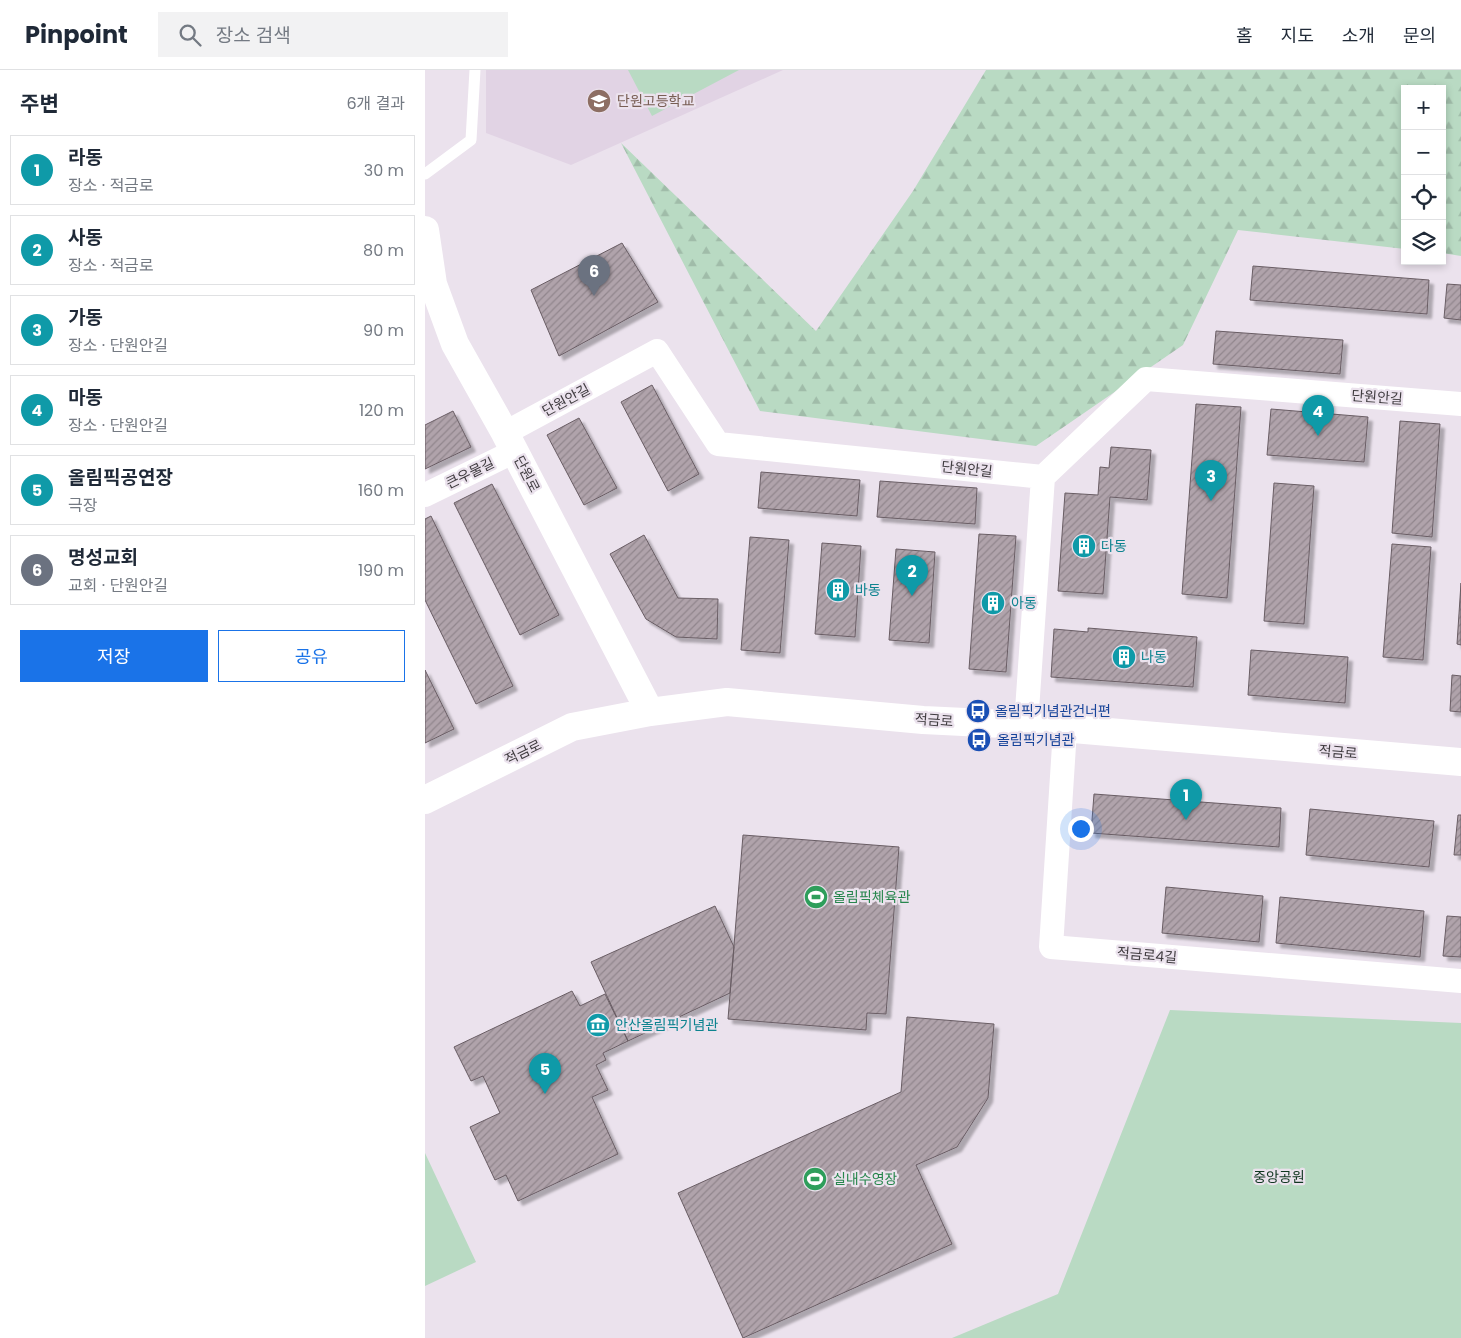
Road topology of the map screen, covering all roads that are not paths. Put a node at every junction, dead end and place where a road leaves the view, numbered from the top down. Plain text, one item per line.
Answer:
1 (475, 70) edge
2 (425, 174) edge
3 (425, 230) edge
4 (429, 286) edge
5 (1461, 404) edge
6 (510, 442) junction
7 (1043, 477) junction
8 (425, 495) edge
9 (650, 712) junction
10 (1026, 725) junction
11 (1065, 730) junction
12 (1461, 762) edge
13 (425, 800) edge
14 (1461, 981) edge

1 - 2 lane
3 - 4 street, 단원로
4 - 6 street, 단원로
5 - 7 street, 단원안길
6 - 7 street, 단원안길
6 - 8 street, 큰우물길
6 - 9 street, 단원로
7 - 10 street
9 - 10 street, 적금로
9 - 13 street, 적금로
10 - 11 street, 적금로
11 - 12 street, 적금로
11 - 14 street, 적금로4길

